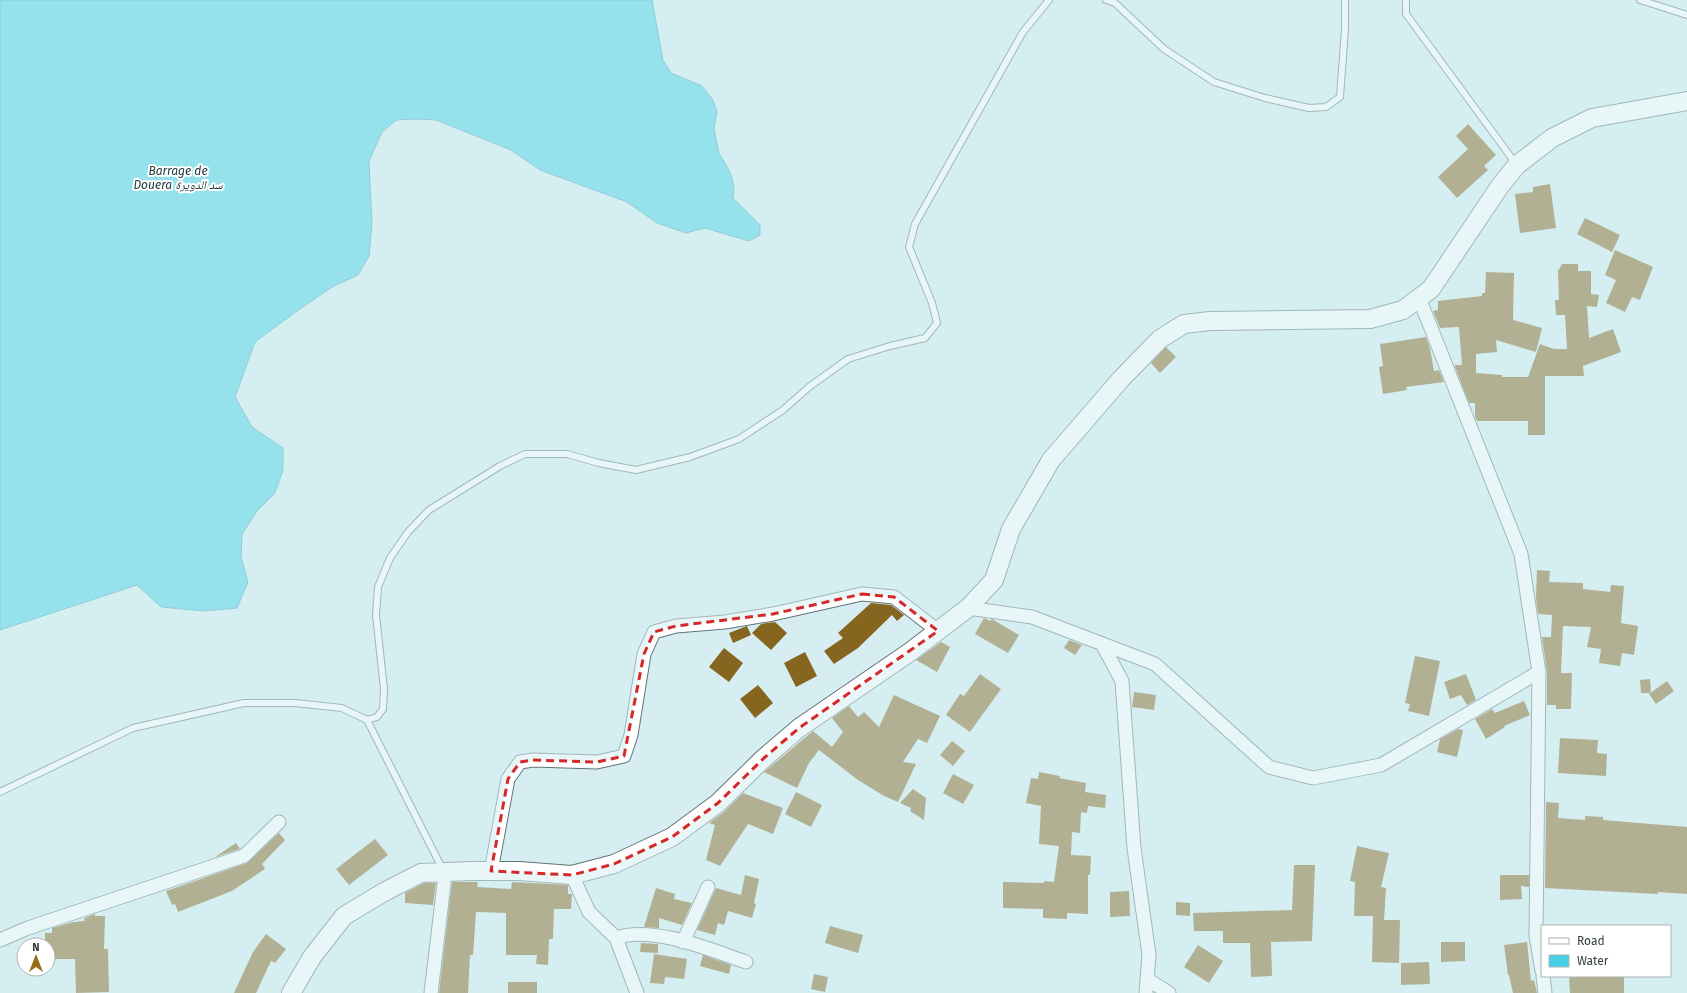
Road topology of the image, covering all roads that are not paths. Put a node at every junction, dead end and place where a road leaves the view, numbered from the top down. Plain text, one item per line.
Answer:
1 (1049, 0) edge
2 (1106, 0) edge
3 (1345, 0) edge
4 (1406, 0) edge
5 (1640, 0) edge
6 (1687, 15) edge
7 (1687, 101) edge
8 (1517, 165) junction
9 (1419, 298) junction
10 (968, 608) junction
11 (938, 631) junction
12 (1102, 644) junction
13 (1539, 672) junction
14 (367, 720) junction
15 (0, 792) edge
16 (279, 822) dead end
17 (491, 871) junction
18 (444, 872) junction
19 (572, 875) junction
20 (708, 887) dead end
21 (616, 938) junction
22 (0, 940) edge
23 (683, 942) junction
24 (746, 962) dead end
25 (1541, 965) edge
26 (1543, 977) edge
27 (1147, 979) junction
28 (291, 993) edge
29 (431, 993) edge
30 (637, 993) edge
31 (1146, 993) edge
32 (1169, 993) edge
33 (1545, 993) edge

1 - 14 lane
2 - 3 lane
4 - 8 lane
5 - 6 lane
7 - 8 street
8 - 9 street
9 - 10 street
9 - 13 street
10 - 11 street
10 - 12 street
11 - 17 street
11 - 19 street
12 - 13 street
12 - 27 street
13 - 25 street
14 - 15 lane
14 - 18 lane
16 - 22 street
17 - 18 street
17 - 19 street
18 - 28 street
18 - 29 street
19 - 21 street
20 - 23 street
21 - 23 street
21 - 30 street
23 - 24 street
26 - 33 street
27 - 31 street
27 - 32 street

